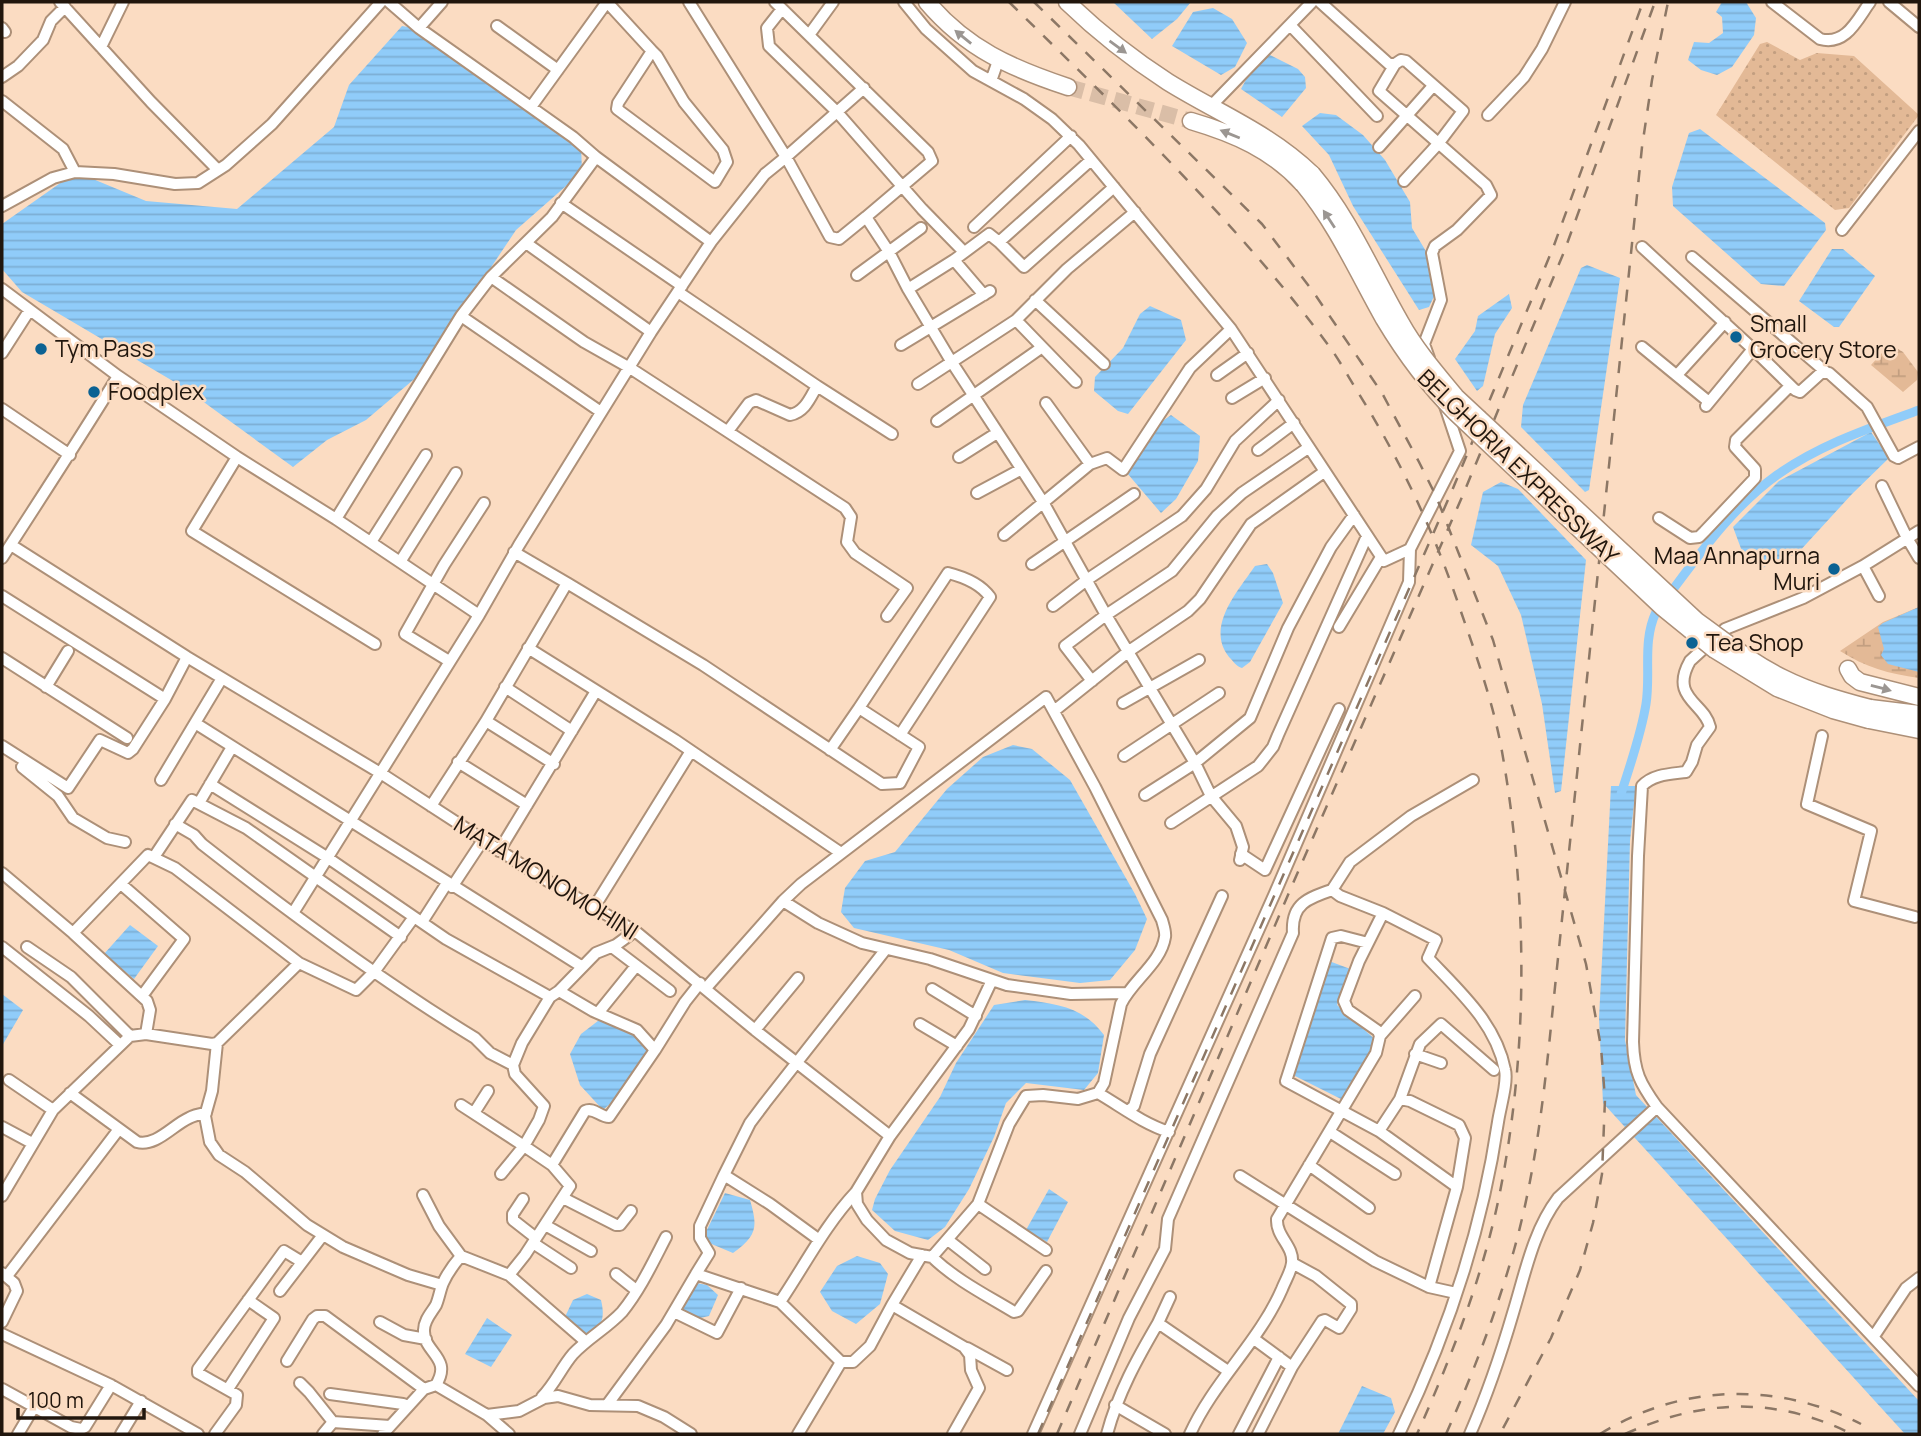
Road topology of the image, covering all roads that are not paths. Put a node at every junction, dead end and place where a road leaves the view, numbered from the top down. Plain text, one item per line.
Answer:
1 (123, 2) edge
2 (381, 2) edge
3 (388, 2) edge
4 (442, 2) edge
5 (607, 2) edge
6 (689, 2) edge
7 (832, 2) edge
8 (904, 2) edge
9 (928, 2) edge
10 (1068, 2) edge
11 (1311, 2) edge
12 (1565, 2) edge
13 (1772, 2) edge
14 (1870, 2) edge
15 (1889, 2) edge
16 (63, 5) edge
17 (779, 5) edge
18 (497, 26) dead end
19 (1290, 26) junction
20 (1919, 27) edge
21 (419, 28) junction
22 (809, 35) junction
23 (101, 47) junction
24 (652, 51) junction
25 (998, 61) junction
26 (1395, 64) junction
27 (558, 70) junction
28 (2, 77) edge
29 (991, 81) junction
30 (1433, 86) junction
31 (864, 88) junction
32 (1068, 88) tunnel mouth
33 (2, 101) edge
34 (1211, 106) junction
35 (531, 107) junction
36 (838, 112) junction
37 (1377, 116) dead end
38 (1407, 116) junction
39 (1488, 116) dead end
40 (1191, 121) tunnel mouth
41 (1919, 131) edge
42 (1071, 136) junction
43 (1438, 144) junction
44 (1379, 147) dead end
45 (596, 157) junction
46 (783, 160) junction
47 (1091, 160) junction
48 (218, 170) junction
49 (75, 172) junction
50 (1308, 179) junction
51 (1404, 181) dead end
52 (904, 186) junction
53 (1114, 187) junction
54 (561, 203) junction
55 (2, 206) edge
56 (1135, 212) junction
57 (866, 217) junction
58 (974, 227) dead end
59 (921, 228) dead end
60 (1842, 230) dead end
61 (711, 242) junction
62 (999, 242) junction
63 (526, 243) junction
64 (1642, 247) dead end
65 (889, 251) junction
66 (964, 252) junction
67 (1692, 257) dead end
68 (954, 260) junction
69 (857, 275) dead end
70 (491, 277) junction
71 (2, 289) edge
72 (680, 289) junction
73 (908, 289) junction
74 (1035, 300) junction
75 (29, 311) junction
76 (461, 316) junction
77 (1016, 320) junction
78 (1725, 322) junction
79 (930, 326) junction
80 (1231, 329) junction
81 (651, 332) junction
82 (901, 345) dead end
83 (1642, 347) dead end
84 (1041, 348) junction
85 (1754, 349) junction
86 (2, 353) edge
87 (1248, 353) junction
88 (951, 361) junction
89 (1104, 364) dead end
90 (630, 368) junction
91 (1826, 372) junction
92 (1217, 375) dead end
93 (1677, 375) junction
94 (117, 376) junction
95 (1265, 378) junction
96 (1076, 382) dead end
97 (918, 384) dead end
98 (817, 386) junction
99 (1799, 389) junction
100 (975, 396) junction
101 (1232, 398) dead end
102 (1279, 400) junction
103 (1046, 403) dead end
104 (2, 409) edge
105 (601, 412) junction
106 (937, 421) dead end
107 (1294, 423) junction
108 (728, 431) junction
109 (997, 433) junction
110 (892, 434) dead end
111 (1919, 447) edge
112 (1308, 448) junction
113 (1258, 450) dead end
114 (70, 454) junction
115 (426, 455) dead end
116 (237, 457) junction
117 (958, 457) dead end
118 (1090, 464) junction
119 (1020, 470) junction
120 (1324, 472) junction
121 (456, 473) dead end
122 (1882, 486) dead end
123 (977, 493) dead end
124 (1134, 494) dead end
125 (1042, 502) junction
126 (484, 503) dead end
127 (1354, 515) junction
128 (1659, 518) dead end
129 (336, 519) junction
130 (1919, 531) edge
131 (1004, 535) dead end
132 (1367, 536) junction
133 (1907, 538) junction
134 (371, 542) junction
135 (1066, 543) junction
136 (10, 545) junction
137 (1410, 550) junction
138 (514, 552) junction
139 (1381, 557) junction
140 (2, 558) edge
141 (1919, 558) edge
142 (400, 562) junction
143 (1032, 565) dead end
144 (1863, 566) junction
145 (1087, 579) junction
146 (432, 583) junction
147 (568, 583) junction
148 (2, 596) edge
149 (1879, 596) dead end
150 (1053, 606) dead end
151 (479, 615) junction
152 (1106, 615) junction
153 (887, 616) dead end
154 (1339, 627) dead end
155 (375, 644) dead end
156 (528, 648) junction
157 (68, 651) dead end
158 (1129, 651) junction
159 (187, 657) junction
160 (2, 658) edge
161 (1199, 660) dead end
162 (449, 661) junction
163 (1848, 670) dead end
164 (222, 678) junction
165 (1092, 681) junction
166 (46, 687) junction
167 (505, 687) junction
168 (1150, 688) junction
169 (596, 691) junction
170 (1219, 693) dead end
171 (1919, 696) edge
172 (165, 699) junction
173 (1123, 703) dead end
174 (859, 708) junction
175 (1057, 709) junction
176 (1339, 709) dead end
177 (1869, 714) junction
178 (1919, 714) edge
179 (485, 721) junction
180 (195, 723) junction
181 (1172, 726) junction
182 (1919, 730) edge
183 (572, 731) junction
184 (900, 735) junction
185 (1822, 736) dead end
186 (127, 738) dead end
187 (2, 746) edge
188 (232, 747) junction
189 (830, 750) junction
190 (691, 751) junction
191 (2, 754) edge
192 (1124, 757) dead end
193 (458, 762) junction
194 (1195, 763) junction
195 (554, 764) junction
196 (382, 774) junction
197 (160, 780) dead end
198 (1473, 780) dead end
199 (210, 784) junction
200 (1145, 795) dead end
201 (1211, 796) junction
202 (199, 803) junction
203 (527, 805) junction
204 (431, 806) junction
205 (350, 821) junction
206 (1171, 823) dead end
207 (175, 824) junction
208 (483, 840) junction
209 (125, 842) dead end
210 (499, 850) junction
211 (841, 853) junction
212 (153, 857) junction
213 (328, 858) junction
214 (1268, 863) junction
215 (1284, 872) junction
216 (2, 873) edge
217 (317, 876) junction
218 (121, 884) junction
219 (449, 885) junction
220 (1332, 890) junction
221 (1222, 897) dead end
222 (783, 901) junction
223 (593, 909) junction
224 (293, 913) junction
225 (1383, 913) junction
226 (1915, 917) dead end
227 (418, 919) junction
228 (635, 931) junction
229 (73, 933) junction
230 (401, 937) junction
231 (1368, 943) junction
232 (2, 947) edge
233 (27, 947) dead end
234 (612, 947) junction
235 (886, 949) junction
236 (299, 963) junction
237 (636, 966) junction
238 (581, 967) junction
239 (374, 972) junction
240 (798, 978) dead end
241 (992, 980) junction
242 (703, 986) junction
243 (932, 989) dead end
244 (670, 991) dead end
245 (1126, 993) junction
246 (554, 994) junction
247 (142, 996) junction
248 (1415, 996) dead end
249 (100, 1004) junction
250 (598, 1013) junction
251 (89, 1016) junction
252 (976, 1016) junction
253 (920, 1024) dead end
254 (755, 1030) junction
255 (146, 1034) junction
256 (130, 1036) junction
257 (1380, 1036) junction
258 (218, 1043) junction
259 (120, 1045) junction
260 (957, 1046) junction
261 (655, 1050) junction
262 (1415, 1054) junction
263 (797, 1061) junction
264 (1441, 1063) dead end
265 (513, 1065) junction
266 (1494, 1070) dead end
267 (9, 1080) dead end
268 (488, 1091) dead end
269 (70, 1093) junction
270 (1098, 1093) junction
271 (1400, 1099) junction
272 (461, 1105) dead end
273 (1657, 1107) junction
274 (53, 1110) junction
275 (1128, 1111) junction
276 (1343, 1111) junction
277 (474, 1112) junction
278 (206, 1113) junction
279 (2, 1127) edge
280 (119, 1129) junction
281 (1379, 1131) junction
282 (1169, 1132) junction
283 (1330, 1132) junction
284 (890, 1136) junction
285 (32, 1143) junction
286 (524, 1146) junction
287 (552, 1165) junction
288 (1309, 1166) junction
289 (501, 1174) dead end
290 (1395, 1174) dead end
291 (724, 1175) junction
292 (1240, 1176) dead end
293 (1457, 1186) junction
294 (856, 1192) junction
295 (423, 1195) dead end
296 (2, 1196) edge
297 (564, 1198) junction
298 (523, 1199) dead end
299 (1285, 1203) junction
300 (978, 1204) junction
301 (1369, 1208) dead end
302 (631, 1211) dead end
303 (545, 1225) junction
304 (323, 1234) junction
305 (666, 1237) dead end
306 (818, 1239) junction
307 (535, 1240) junction
308 (948, 1240) junction
309 (1046, 1250) dead end
310 (591, 1251) dead end
311 (461, 1256) junction
312 (927, 1256) junction
313 (302, 1262) junction
314 (1292, 1263) junction
315 (571, 1268) dead end
316 (985, 1269) dead end
317 (1046, 1271) dead end
318 (4, 1274) edge
319 (696, 1274) junction
320 (509, 1275) junction
321 (616, 1275) dead end
322 (1919, 1278) edge
323 (442, 1285) junction
324 (1429, 1287) junction
325 (741, 1288) junction
326 (636, 1290) junction
327 (280, 1291) dead end
328 (1456, 1293) junction
329 (1170, 1297) dead end
330 (248, 1300) junction
331 (780, 1302) junction
332 (892, 1305) junction
333 (674, 1312) junction
334 (2, 1322) edge
335 (380, 1322) dead end
336 (1157, 1323) junction
337 (2, 1334) edge
338 (1874, 1336) junction
339 (426, 1339) junction
340 (1254, 1339) junction
341 (585, 1341) junction
342 (964, 1347) junction
343 (1279, 1357) junction
344 (287, 1361) dead end
345 (841, 1362) junction
346 (1292, 1367) junction
347 (1007, 1370) dead end
348 (1228, 1371) junction
349 (300, 1383) dead end
350 (111, 1385) junction
351 (1919, 1386) edge
352 (430, 1387) junction
353 (2, 1389) edge
354 (228, 1389) junction
355 (330, 1394) dead end
356 (141, 1401) junction
357 (538, 1402) junction
358 (607, 1405) junction
359 (1115, 1405) junction
360 (408, 1406) junction
361 (34, 1407) junction
362 (487, 1415) junction
363 (333, 1422) junction
364 (386, 1430) edge
365 (69, 1431) edge
366 (18, 1434) edge
367 (121, 1434) edge
368 (198, 1434) edge
369 (215, 1434) edge
370 (323, 1434) edge
371 (509, 1434) edge
372 (691, 1434) edge
373 (799, 1434) edge
374 (953, 1434) edge
375 (1032, 1434) edge
376 (1080, 1434) edge
377 (1107, 1434) edge
378 (1165, 1434) edge
379 (1190, 1434) edge
380 (1239, 1434) edge
381 (1258, 1434) edge
382 (1399, 1434) edge
383 (1470, 1434) edge

1 - 23 street
2 - 48 street
3 - 21 street
4 - 21 street
5 - 24 street
5 - 27 street
6 - 46 street
7 - 22 street
8 - 29 street
25 -> 9 highway
10 -> 34 highway, BELGHORIA EXPRESSWAY
11 - 19 street
11 - 26 street
12 - 39 street
13 - 14 street
15 - 20 street
16 - 23 street
16 - 28 street
17 - 22 street
17 - 36 street
18 - 27 street
19 - 34 street
19 - 37 street
21 - 35 street
22 - 31 street
23 - 48 street
24 - 24 street
25 - 29 street
25 - 32 highway
26 - 30 street
26 - 38 street
27 - 35 street
29 - 42 street
30 - 38 street
30 - 43 street
31 - 36 street
31 - 52 street
33 - 49 street
34 - 50 highway, BELGHORIA EXPRESSWAY
35 - 45 street
36 - 46 street
36 - 52 street
38 - 43 street
38 - 44 street
50 -> 40 highway, BELGHORIA EXPRESSWAY
41 - 60 street
42 - 47 street
42 - 58 street
43 - 51 street
43 - 137 street
45 - 54 street
45 - 61 street
46 - 57 street
46 - 61 street
47 - 53 street
47 - 62 street
48 - 49 street
49 - 55 street
50 - 177 highway, BELGHORIA EXPRESSWAY, bridge
52 - 57 street
52 - 66 street
53 - 56 street
53 - 62 street
54 - 63 street
54 - 72 street
56 - 74 street
56 - 80 street
57 - 65 street
59 - 65 street
61 - 72 street
62 - 66 street
63 - 70 street
63 - 81 street
64 - 78 street
65 - 69 street
65 - 73 street
66 - 68 street
67 - 91 street
68 - 73 street
68 - 79 street
70 - 76 street
70 - 90 street
71 - 75 street
72 - 81 street
72 - 98 street
73 - 79 street
74 - 77 street
74 - 89 street
75 - 86 street
75 - 94 street
76 - 105 street
76 - 129 street
77 - 84 street
77 - 88 street
78 - 85 street
78 - 93 street
79 - 82 street
79 - 88 street
80 - 87 street
80 - 118 street
81 - 90 street
83 - 93 street
84 - 96 street
84 - 100 street
85 - 93 street
85 - 99 street
87 - 92 street
87 - 95 street
88 - 97 street
88 - 100 street
90 - 105 street
90 - 108 street
91 - 99 street
91 - 111 street
94 - 114 street
94 - 116 street
95 - 101 street
95 - 102 street
98 - 108 street
98 - 110 street
99 - 128 street
100 - 106 street
100 - 109 street
102 - 107 street
102 - 145 street
103 - 118 street
104 - 114 street
105 - 138 street
107 - 112 street
107 - 113 street
108 - 153 street
109 - 117 street
109 - 119 street
112 - 120 street
112 - 152 street
114 - 136 street
115 - 134 street
116 - 129 street
116 - 155 street
118 - 125 street
119 - 123 street
119 - 125 street
120 - 127 street
120 - 158 street
121 - 142 street
122 - 133 street
124 - 135 street
125 - 131 street
125 - 135 street
126 - 146 street
127 - 132 street
127 - 194 street
129 - 134 street
130 - 133 street
132 - 139 street
132 - 201 street
133 - 141 street
133 - 144 street
134 - 142 street
135 - 143 street
135 - 145 street
136 - 140 street
136 - 159 street, MATA MONOMOHINI
137 - 139 street
137 - 215 street
138 - 147 street
138 - 151 street
139 - 154 street
142 - 146 street
144 - 149 street
144 - 273 street
145 - 150 street
145 - 152 street
146 - 151 street
146 - 162 street
147 - 156 street
147 - 189 street
148 - 172 street
151 - 162 street
152 - 158 street
152 - 165 street
156 - 167 street
156 - 169 street
157 - 166 street
158 - 165 street
158 - 168 street
159 - 164 street, MATA MONOMOHINI
159 - 172 street
160 - 166 street
161 - 168 street
162 - 196 street
163 -> 171 highway
164 - 180 street
164 - 196 street, MATA MONOMOHINI
165 - 175 street
166 - 186 street
167 - 179 street
167 - 183 street
168 - 173 street
168 - 181 street
169 - 183 street
169 - 190 street
170 - 181 street
172 - 187 street
174 - 184 street
174 - 184 street
174 - 189 street
175 - 211 street
175 - 245 street
176 - 214 street
177 - 178 highway, BELGHORIA EXPRESSWAY
177 - 182 highway, BELGHORIA EXPRESSWAY
179 - 193 street
179 - 195 street
180 - 188 street
180 - 197 street
181 - 192 street
181 - 194 street
183 - 195 street
184 - 189 street
185 - 226 street
188 - 199 street
188 - 205 street
190 - 211 street
190 - 223 street
191 - 209 street
193 - 203 street
193 - 204 street
194 - 200 street
194 - 201 street
195 - 203 street
196 - 204 street, MATA MONOMOHINI
196 - 205 street
198 - 220 street
199 - 202 street
199 - 213 street
201 - 206 street
201 - 214 street
202 - 207 street
202 - 217 street
203 - 210 street
204 - 208 street, MATA MONOMOHINI
205 - 213 street
205 - 219 street
207 - 212 street
207 - 224 street
208 - 210 street, MATA MONOMOHINI
208 - 219 street
210 - 223 street, MATA MONOMOHINI
211 - 222 street
212 - 218 street
212 - 236 street
213 - 217 street
213 - 227 street
214 - 215 street
215 - 282 street
216 - 229 street
217 - 224 street
217 - 230 street
218 - 229 street
218 - 247 street
219 - 227 street
219 - 238 street
220 - 225 street
220 - 376 street
221 - 275 street
222 - 235 street
222 - 242 street
223 - 228 street, MATA MONOMOHINI
224 - 239 street
225 - 231 street
225 - 328 street
227 - 230 street
227 - 246 street
228 - 234 street
228 - 242 street, MATA MONOMOHINI
229 - 247 street
230 - 239 street
231 - 257 street
231 - 276 street
232 - 251 street
233 - 249 street
234 - 237 street
234 - 238 street
235 - 241 street
235 - 263 street
236 - 239 street
236 - 258 street
237 - 244 street
237 - 250 street
238 - 246 street
239 - 265 street
240 - 254 street
241 - 245 street
241 - 252 street
242 - 254 street, MATA MONOMOHINI
242 - 261 street
243 - 252 street
245 - 270 street
246 - 250 street
246 - 265 street
247 - 255 street
248 - 257 street
249 - 251 street
249 - 256 street
250 - 261 street
251 - 259 street
252 - 260 street
253 - 260 street
254 - 263 street, MATA MONOMOHINI
255 - 256 street
255 - 258 street
256 - 259 street
257 - 276 street
258 - 278 street
259 - 269 street
260 - 284 street
261 - 287 street
262 - 264 street
262 - 266 street
262 - 271 street
263 - 284 street, MATA MONOMOHINI
263 - 291 street
265 - 286 street
267 - 274 street
268 - 277 street
269 - 274 street
269 - 280 street
270 - 275 street
270 - 300 street
271 - 281 street
271 - 293 street
272 - 277 street
273 - 338 street
273 - 383 street
274 - 285 street
275 - 282 street
276 - 281 street
276 - 283 street
277 - 286 street
278 - 280 street
278 - 304 street
279 - 285 street
280 - 318 street
281 - 293 street
282 - 375 street
283 - 288 street
283 - 290 street
284 - 294 street
285 - 296 street
286 - 287 street
286 - 289 street
287 - 297 street
288 - 299 street
288 - 301 street
291 - 306 street
291 - 319 street
292 - 299 street
293 - 324 street
294 - 306 street
294 - 312 street
295 - 311 street
297 - 302 street
297 - 303 street
298 - 307 street
299 - 314 street
299 - 324 street
300 - 308 street
300 - 309 street
303 - 307 street
303 - 310 street
304 - 313 street
304 - 323 street
305 - 326 street
306 - 331 street
307 - 315 street
307 - 320 street
308 - 312 street
308 - 316 street
311 - 320 street
311 - 323 street
312 - 317 street
312 - 332 street
313 - 327 street
313 - 330 street
314 - 340 street
314 - 346 street
318 - 334 street
319 - 325 street
319 - 333 street
320 - 341 street
321 - 326 street
322 - 338 street
323 - 339 street
324 - 328 street
325 - 331 street
325 - 333 street
326 - 341 street
328 - 382 street
329 - 336 street
330 - 354 street
330 - 354 street
331 - 345 street
332 - 342 street
332 - 345 street
333 - 358 street
335 - 339 street
336 - 348 street
336 - 359 street
337 - 350 street
338 - 351 street
339 - 352 street
340 - 343 street
340 - 348 street
341 - 357 street
342 - 347 street
342 - 374 street
343 - 346 street
343 - 380 street
344 - 352 street
345 - 373 street
346 - 381 street
348 - 379 street
349 - 363 street
350 - 356 street
350 - 365 street
352 - 360 street
352 - 362 street
353 - 361 street
354 - 369 street
355 - 360 street
356 - 367 street
356 - 368 street
357 - 358 street
357 - 362 street
358 - 372 street
359 - 377 street
359 - 378 street
360 - 364 street
361 - 365 street
361 - 366 street
362 - 371 street
363 - 364 street
363 - 370 street

